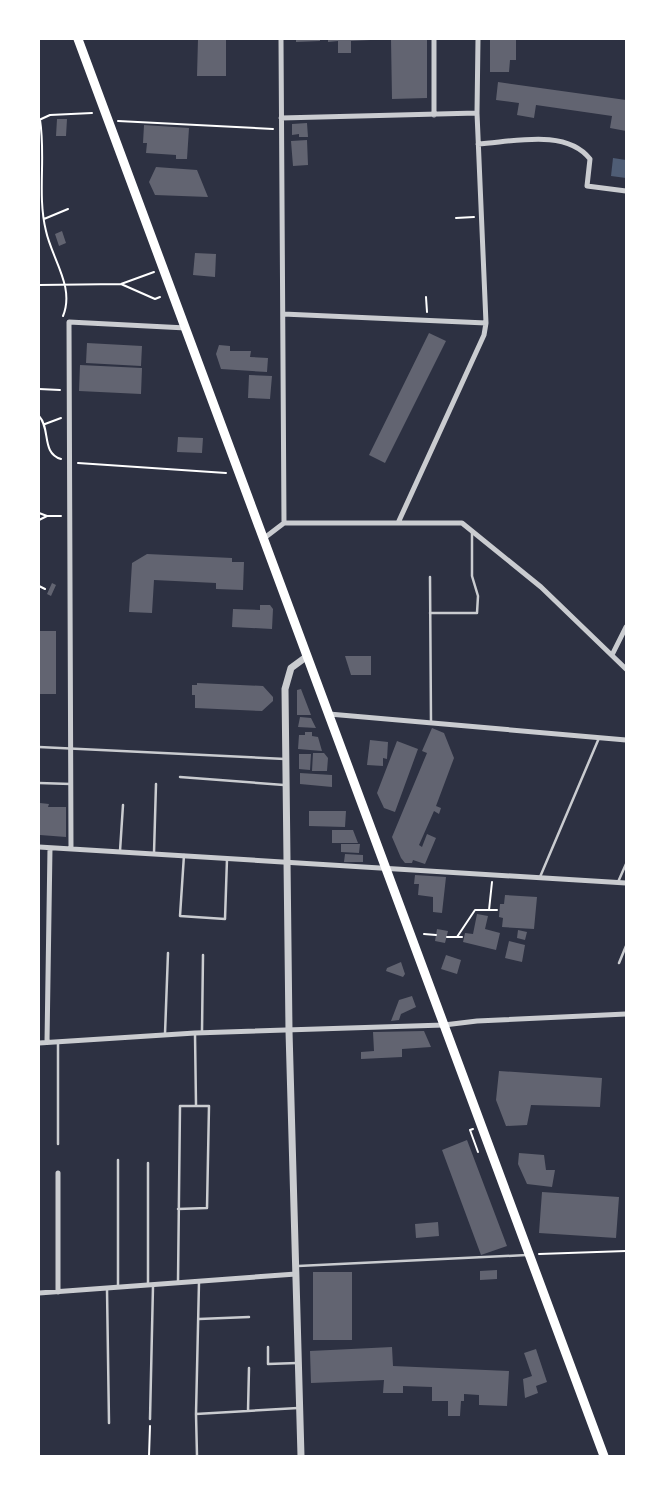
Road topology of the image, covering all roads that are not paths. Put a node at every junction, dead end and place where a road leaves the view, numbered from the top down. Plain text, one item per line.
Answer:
1 (78, 39) edge
2 (281, 39) edge
3 (434, 39) edge
4 (478, 39) edge
5 (477, 114) junction
6 (434, 115) junction
7 (281, 118) junction
8 (478, 144) junction
9 (626, 191) edge
10 (283, 314) junction
11 (486, 323) junction
12 (186, 328) junction
13 (398, 523) junction
14 (284, 524) junction
15 (472, 531) junction
16 (264, 539) junction
17 (430, 578) dead end
18 (430, 613) junction
19 (626, 627) edge
20 (612, 655) junction
21 (306, 657) junction
22 (626, 669) edge
23 (328, 714) junction
24 (431, 722) junction
25 (598, 738) junction
26 (626, 740) edge
27 (39, 747) edge
28 (70, 749) junction
29 (285, 758) junction
30 (180, 777) dead end
31 (39, 783) edge
32 (71, 784) junction
33 (156, 784) dead end
34 (285, 785) junction
35 (123, 805) dead end
36 (39, 847) edge
37 (50, 848) junction
38 (71, 848) junction
39 (120, 851) junction
40 (154, 853) junction
41 (184, 855) junction
42 (227, 858) junction
43 (287, 862) junction
44 (626, 864) edge
45 (386, 868) junction
46 (539, 878) junction
47 (618, 882) junction
48 (626, 883) edge
49 (626, 946) edge
50 (168, 953) dead end
51 (203, 955) dead end
52 (620, 963) dead end
53 (626, 1014) edge
54 (444, 1025) junction
55 (289, 1031) junction
56 (202, 1033) junction
57 (195, 1034) junction
58 (165, 1035) junction
59 (58, 1041) junction
60 (47, 1042) junction
61 (39, 1043) edge
62 (196, 1105) junction
63 (58, 1144) dead end
64 (118, 1160) dead end
65 (148, 1163) dead end
66 (58, 1173) dead end
67 (178, 1208) junction
68 (529, 1255) junction
69 (296, 1270) junction
70 (199, 1281) junction
71 (178, 1282) junction
72 (150, 1284) junction
73 (118, 1288) junction
74 (107, 1289) junction
75 (58, 1292) junction
76 (39, 1293) edge
77 (249, 1317) dead end
78 (199, 1319) junction
79 (268, 1347) dead end
80 (298, 1363) junction
81 (249, 1368) dead end
82 (299, 1408) junction
83 (248, 1411) junction
84 (196, 1414) junction
85 (150, 1419) road end
86 (109, 1423) dead end
87 (197, 1456) edge
88 (301, 1456) edge
89 (604, 1456) edge

1 - 12 main road
2 - 7 street
3 - 6 street
4 - 5 street
5 - 6 street
5 - 8 street
6 - 7 street
7 - 10 street
8 - 9 street
8 - 11 street
10 - 11 street
10 - 14 street
11 - 13 street
12 - 16 main road
12 - 28 street
13 - 14 street
13 - 15 street
14 - 16 street
15 - 18 lane
15 - 20 street
16 - 21 main road
17 - 18 lane
18 - 24 lane
19 - 20 street
20 - 22 street
21 - 23 main road
21 - 29 street
23 - 24 street
23 - 45 main road
24 - 25 street
25 - 26 street
25 - 46 lane
27 - 28 lane
28 - 29 lane
28 - 32 street
29 - 34 street
30 - 34 lane
31 - 32 lane
32 - 38 street
33 - 40 lane
34 - 43 street
35 - 39 lane
36 - 37 street
37 - 38 street
37 - 60 street
38 - 39 street
39 - 40 street
40 - 41 street
41 - 42 street
41 - 42 lane
42 - 43 street
43 - 45 street
43 - 55 street
44 - 47 lane
45 - 46 street
45 - 54 main road
46 - 47 street
47 - 48 street
49 - 52 lane
50 - 58 lane
51 - 56 lane
53 - 54 street
54 - 55 street
54 - 68 main road
55 - 56 street
55 - 69 street
56 - 57 street
57 - 58 street
57 - 62 lane
58 - 59 street
59 - 60 street
59 - 63 lane
60 - 61 street
62 - 67 lane
62 - 67 lane
64 - 73 lane
65 - 72 lane
66 - 75 street
67 - 71 lane
68 - 69 lane
68 - 89 main road
69 - 70 street
69 - 80 street
70 - 71 street
70 - 78 lane
71 - 72 street
72 - 73 street
72 - 85 lane
73 - 74 street
74 - 75 street
74 - 86 lane
75 - 76 street
77 - 78 lane
78 - 84 lane
79 - 80 lane
80 - 82 street
81 - 83 lane
82 - 83 lane
82 - 88 street
83 - 84 lane
84 - 87 lane

